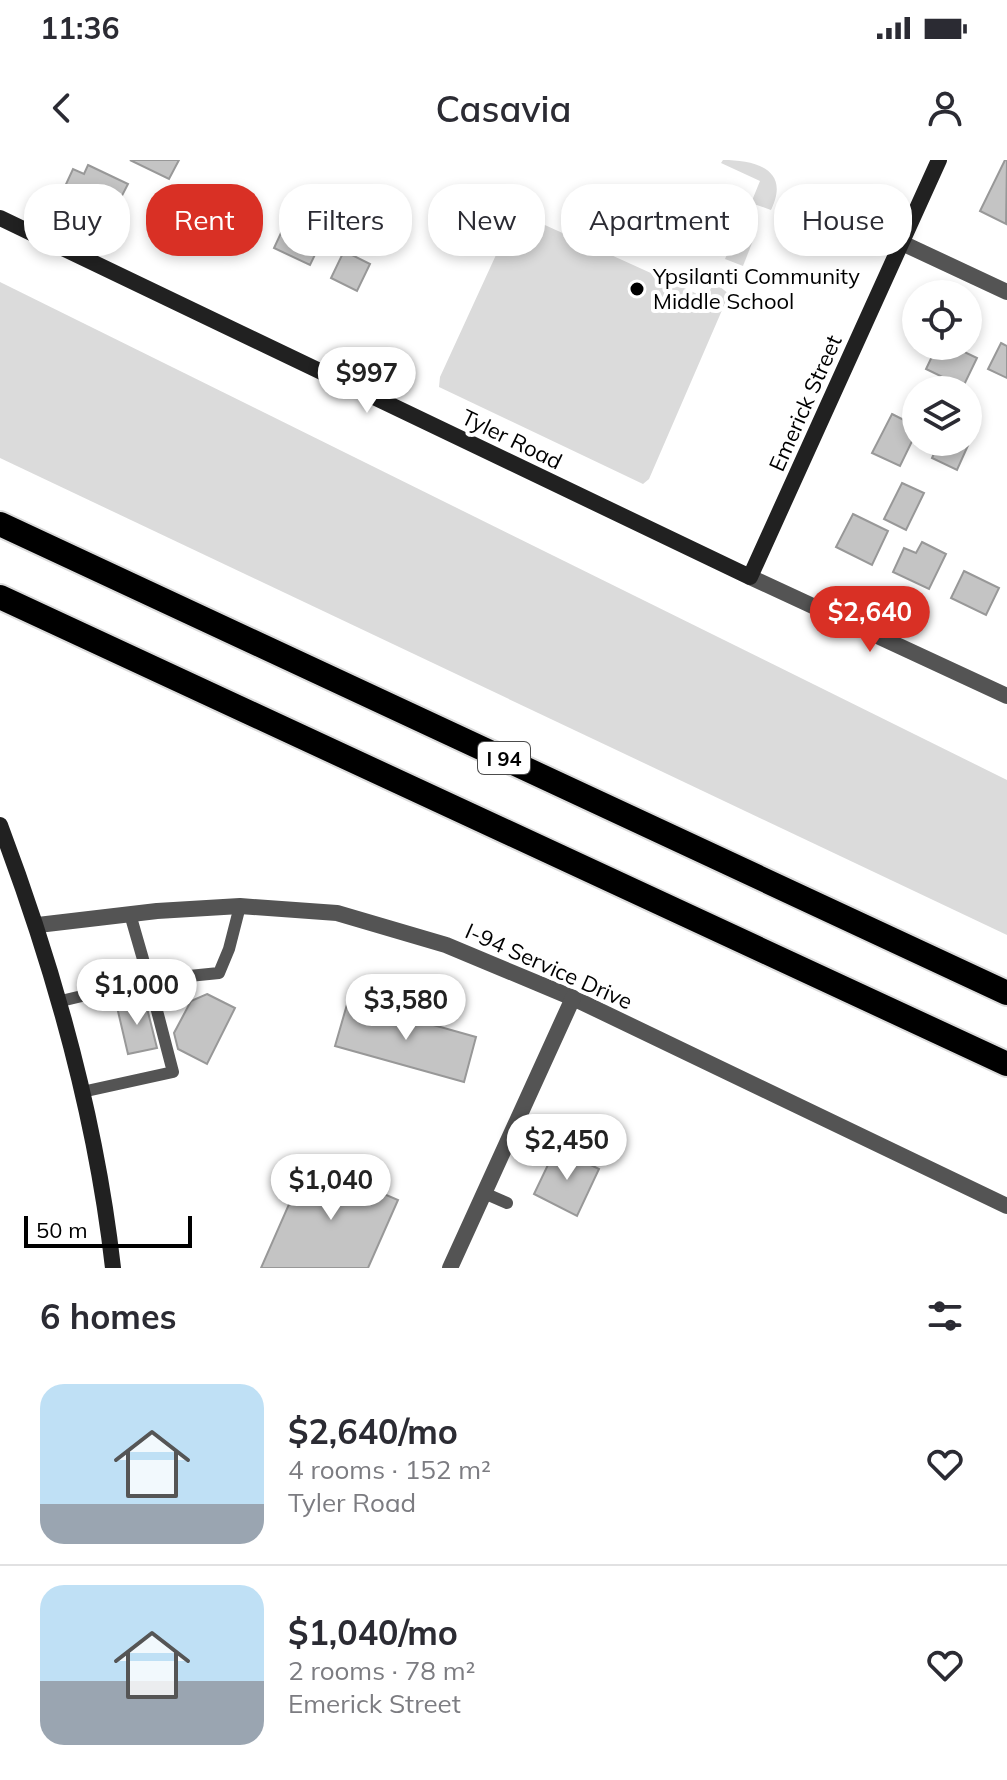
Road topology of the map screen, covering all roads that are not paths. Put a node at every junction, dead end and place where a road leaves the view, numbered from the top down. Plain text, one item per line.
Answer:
1 (939, 160) edge
2 (0, 218) edge
3 (912, 221) edge
4 (912, 248) edge
5 (896, 256) edge
6 (1007, 292) edge
7 (0, 524) edge
8 (750, 577) junction
9 (0, 597) edge
10 (1007, 696) edge
11 (0, 825) edge
12 (240, 906) junction
13 (130, 914) junction
14 (38, 925) junction
15 (149, 980) junction
16 (1007, 993) edge
17 (573, 998) junction
18 (61, 1001) junction
19 (1007, 1064) edge
20 (82, 1092) junction
21 (484, 1193) junction
22 (507, 1203) dead end
23 (1007, 1206) edge
24 (113, 1268) edge
25 (450, 1268) edge

1 - 3 street, Emerick Street
2 - 8 street, Tyler Road
4 - 6 street
5 - 8 street, Emerick Street
7 - 16 highway, I 94
8 - 10 street, Tyler Road
9 - 19 highway
11 - 14 street
12 - 13 street, I-94 Service Drive
12 - 15 lane
12 - 17 street, I-94 Service Drive
13 - 14 street, I-94 Service Drive
13 - 15 lane
14 - 18 street
15 - 18 lane
15 - 20 lane
17 - 21 street
17 - 23 street, I-94 Service Drive
18 - 20 street
20 - 24 street
21 - 22 lane
21 - 25 street

